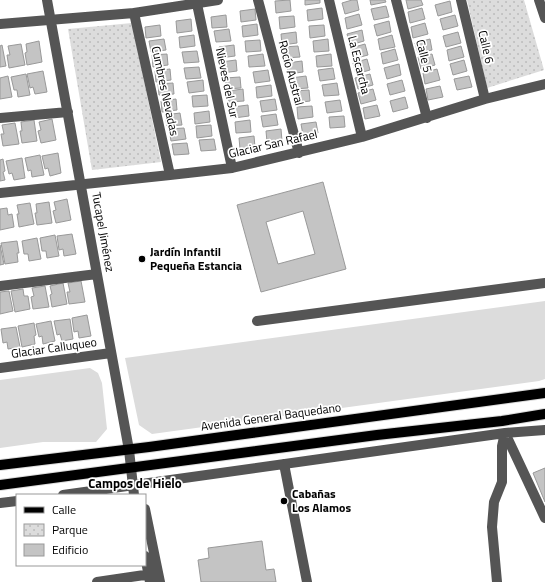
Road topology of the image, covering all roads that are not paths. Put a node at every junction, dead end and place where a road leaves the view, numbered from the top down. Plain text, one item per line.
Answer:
1 (47, 0) edge
2 (218, 0) edge
3 (258, 0) edge
4 (329, 0) edge
5 (396, 0) edge
6 (461, 0) edge
7 (540, 0) edge
8 (197, 4) junction
9 (134, 13) junction
10 (545, 18) edge
11 (51, 20) junction
12 (0, 24) edge
13 (545, 84) edge
14 (485, 99) junction
15 (68, 112) junction
16 (0, 118) edge
17 (427, 118) junction
18 (362, 137) junction
19 (299, 153) junction
20 (232, 168) junction
21 (170, 175) junction
22 (81, 184) junction
23 (0, 193) edge
24 (97, 274) junction
25 (545, 283) edge
26 (0, 286) edge
27 (257, 321) dead end
28 (111, 353) junction
29 (0, 368) edge
30 (545, 393) edge
31 (545, 414) edge
32 (545, 430) edge
33 (505, 433) junction
34 (129, 450) junction
35 (284, 464) junction
36 (0, 465) edge
37 (132, 468) junction
38 (0, 485) edge
39 (135, 489) edge
40 (75, 494) edge
41 (16, 501) edge
42 (0, 503) edge
43 (146, 517) edge
44 (545, 518) edge
45 (146, 558) edge
46 (154, 578) edge
47 (97, 582) edge
48 (307, 582) edge
49 (497, 582) edge

1 - 11 street, Tucapel Jiménez
2 - 8 street
3 - 19 street, Rocío Austral
4 - 18 street, La Escarcha
5 - 17 street, Calle 5
6 - 14 street, Calle 6
7 - 10 street
8 - 9 street
8 - 20 street, Nieves del Sur
9 - 11 street
9 - 21 street, Cumbres Nevadas
11 - 12 street
11 - 15 street, Tucapel Jiménez
13 - 14 street, Glaciar San Rafael
14 - 17 street, Glaciar San Rafael
15 - 16 street
15 - 22 street, Tucapel Jiménez
17 - 18 street, Glaciar San Rafael
18 - 19 street, Glaciar San Rafael
19 - 20 street, Glaciar San Rafael
20 - 21 street, Glaciar San Rafael
21 - 22 street, Glaciar San Rafael
22 - 23 street, Glaciar San Rafael
22 - 24 street, Tucapel Jiménez
24 - 26 street
24 - 28 street, Tucapel Jiménez
25 - 27 street
28 - 29 street, Glaciar Calluqueo
28 - 34 street, Tucapel Jiménez
30 - 34 main road, Avenida General Baquedano
31 - 37 main road
32 - 33 street
33 - 35 street
33 - 44 street
33 - 49 street
34 - 36 main road, Avenida General Baquedano
34 - 37 street, Tucapel Jiménez
35 - 39 street
35 - 48 street
37 - 38 main road
37 - 39 street, Tucapel Jiménez
39 - 40 street
41 - 42 street
43 - 46 street
45 - 46 street
46 - 47 street

